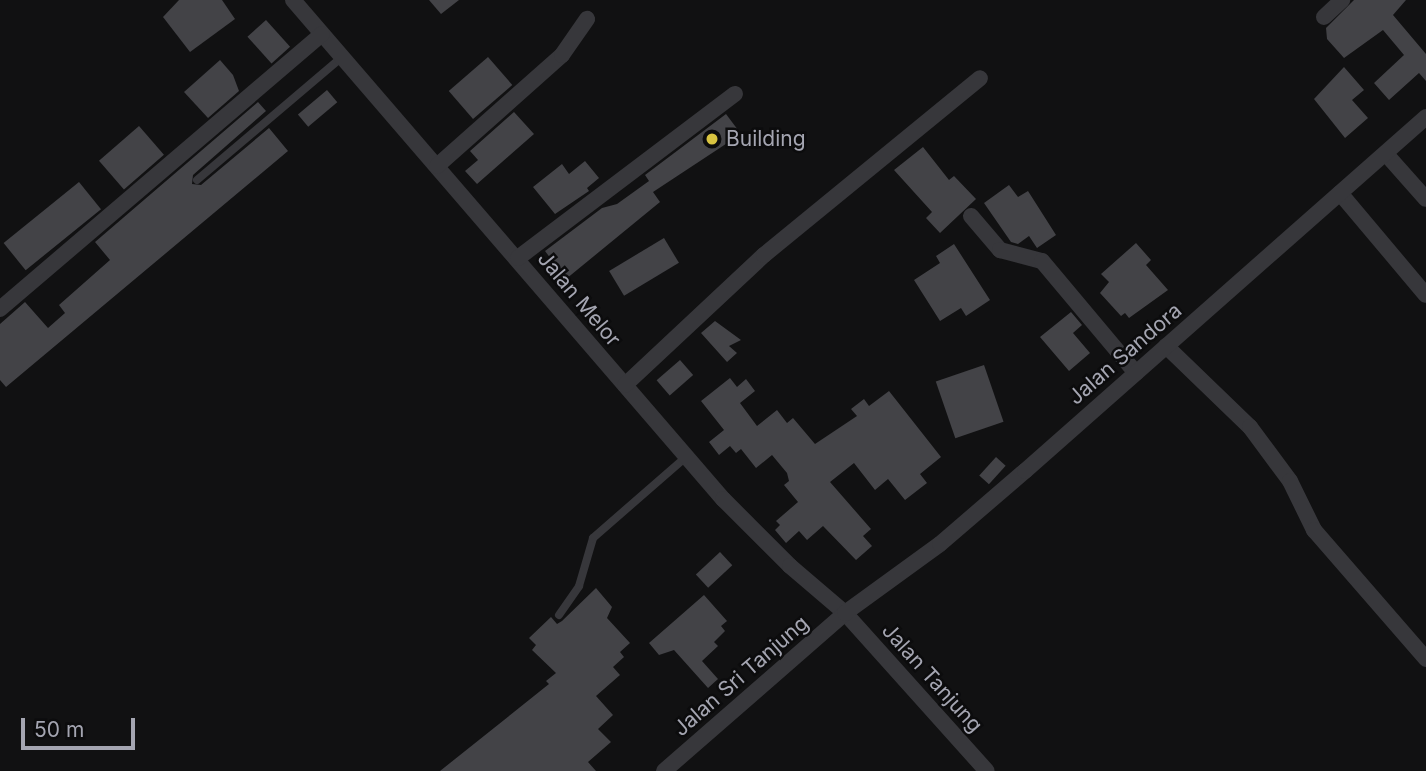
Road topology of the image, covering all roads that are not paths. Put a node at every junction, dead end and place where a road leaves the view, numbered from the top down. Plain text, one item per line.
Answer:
1 (293, 0) edge
2 (1342, 0) edge
3 (1324, 17) dead end
4 (587, 19) dead end
5 (322, 34) junction
6 (342, 57) junction
7 (980, 78) dead end
8 (735, 94) dead end
9 (1426, 117) edge
10 (1386, 154) junction
11 (437, 166) junction
12 (197, 180) dead end
13 (1344, 197) junction
14 (1426, 199) edge
15 (971, 216) dead end
16 (518, 258) junction
17 (1426, 295) edge
18 (0, 309) edge
19 (1170, 349) junction
20 (1136, 373) junction
21 (625, 385) junction
22 (687, 457) junction
23 (845, 613) junction
24 (559, 615) dead end
25 (1426, 659) edge
26 (664, 771) edge
27 (987, 771) edge

1 - 5 street, Jalan Melor
2 - 3 street
4 - 11 street
5 - 6 street, Jalan Melor
5 - 18 street
6 - 11 street, Jalan Melor
6 - 12 lane
7 - 21 street
8 - 16 street
9 - 10 street, Jalan Sandora
10 - 13 street, Jalan Sandora
10 - 14 street
11 - 16 street, Jalan Melor
13 - 17 street
13 - 19 street, Jalan Sandora
15 - 20 street
16 - 21 street, Jalan Melor
19 - 20 street, Jalan Sandora
19 - 25 street
20 - 23 street, Jalan Sandora
21 - 22 street, Jalan Melor
22 - 23 street, Jalan Melor
22 - 24 lane
23 - 26 street, Jalan Sri Tanjung
23 - 27 street, Jalan Tanjung

